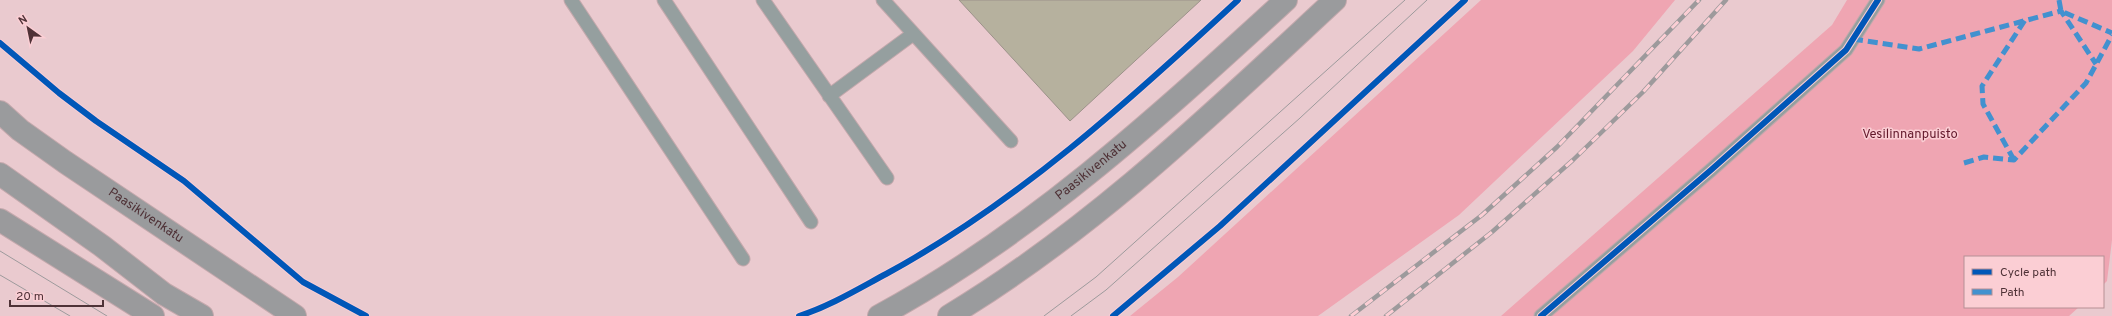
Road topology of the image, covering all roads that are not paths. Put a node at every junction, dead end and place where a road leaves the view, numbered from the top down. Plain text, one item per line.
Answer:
1 (571, 0) edge
2 (664, 0) edge
3 (762, 0) edge
4 (882, 0) edge
5 (1286, 0) edge
6 (1335, 0) edge
7 (1878, 0) edge
8 (913, 34) junction
9 (829, 96) junction
10 (0, 112) edge
11 (1011, 141) dead end
12 (0, 174) edge
13 (887, 178) dead end
14 (0, 220) edge
15 (811, 222) dead end
16 (743, 259) dead end
17 (153, 316) edge
18 (202, 316) edge
19 (295, 316) edge
20 (879, 316) edge
21 (949, 316) edge
22 (1541, 316) edge

1 - 16 lane
2 - 15 lane
3 - 9 lane
4 - 8 lane
5 - 20 main road, Paasikivenkatu
6 - 21 main road
7 - 22 lane
8 - 9 lane
8 - 11 lane
9 - 13 lane
10 - 19 main road, Paasikivenkatu
12 - 18 main road
14 - 17 highway

